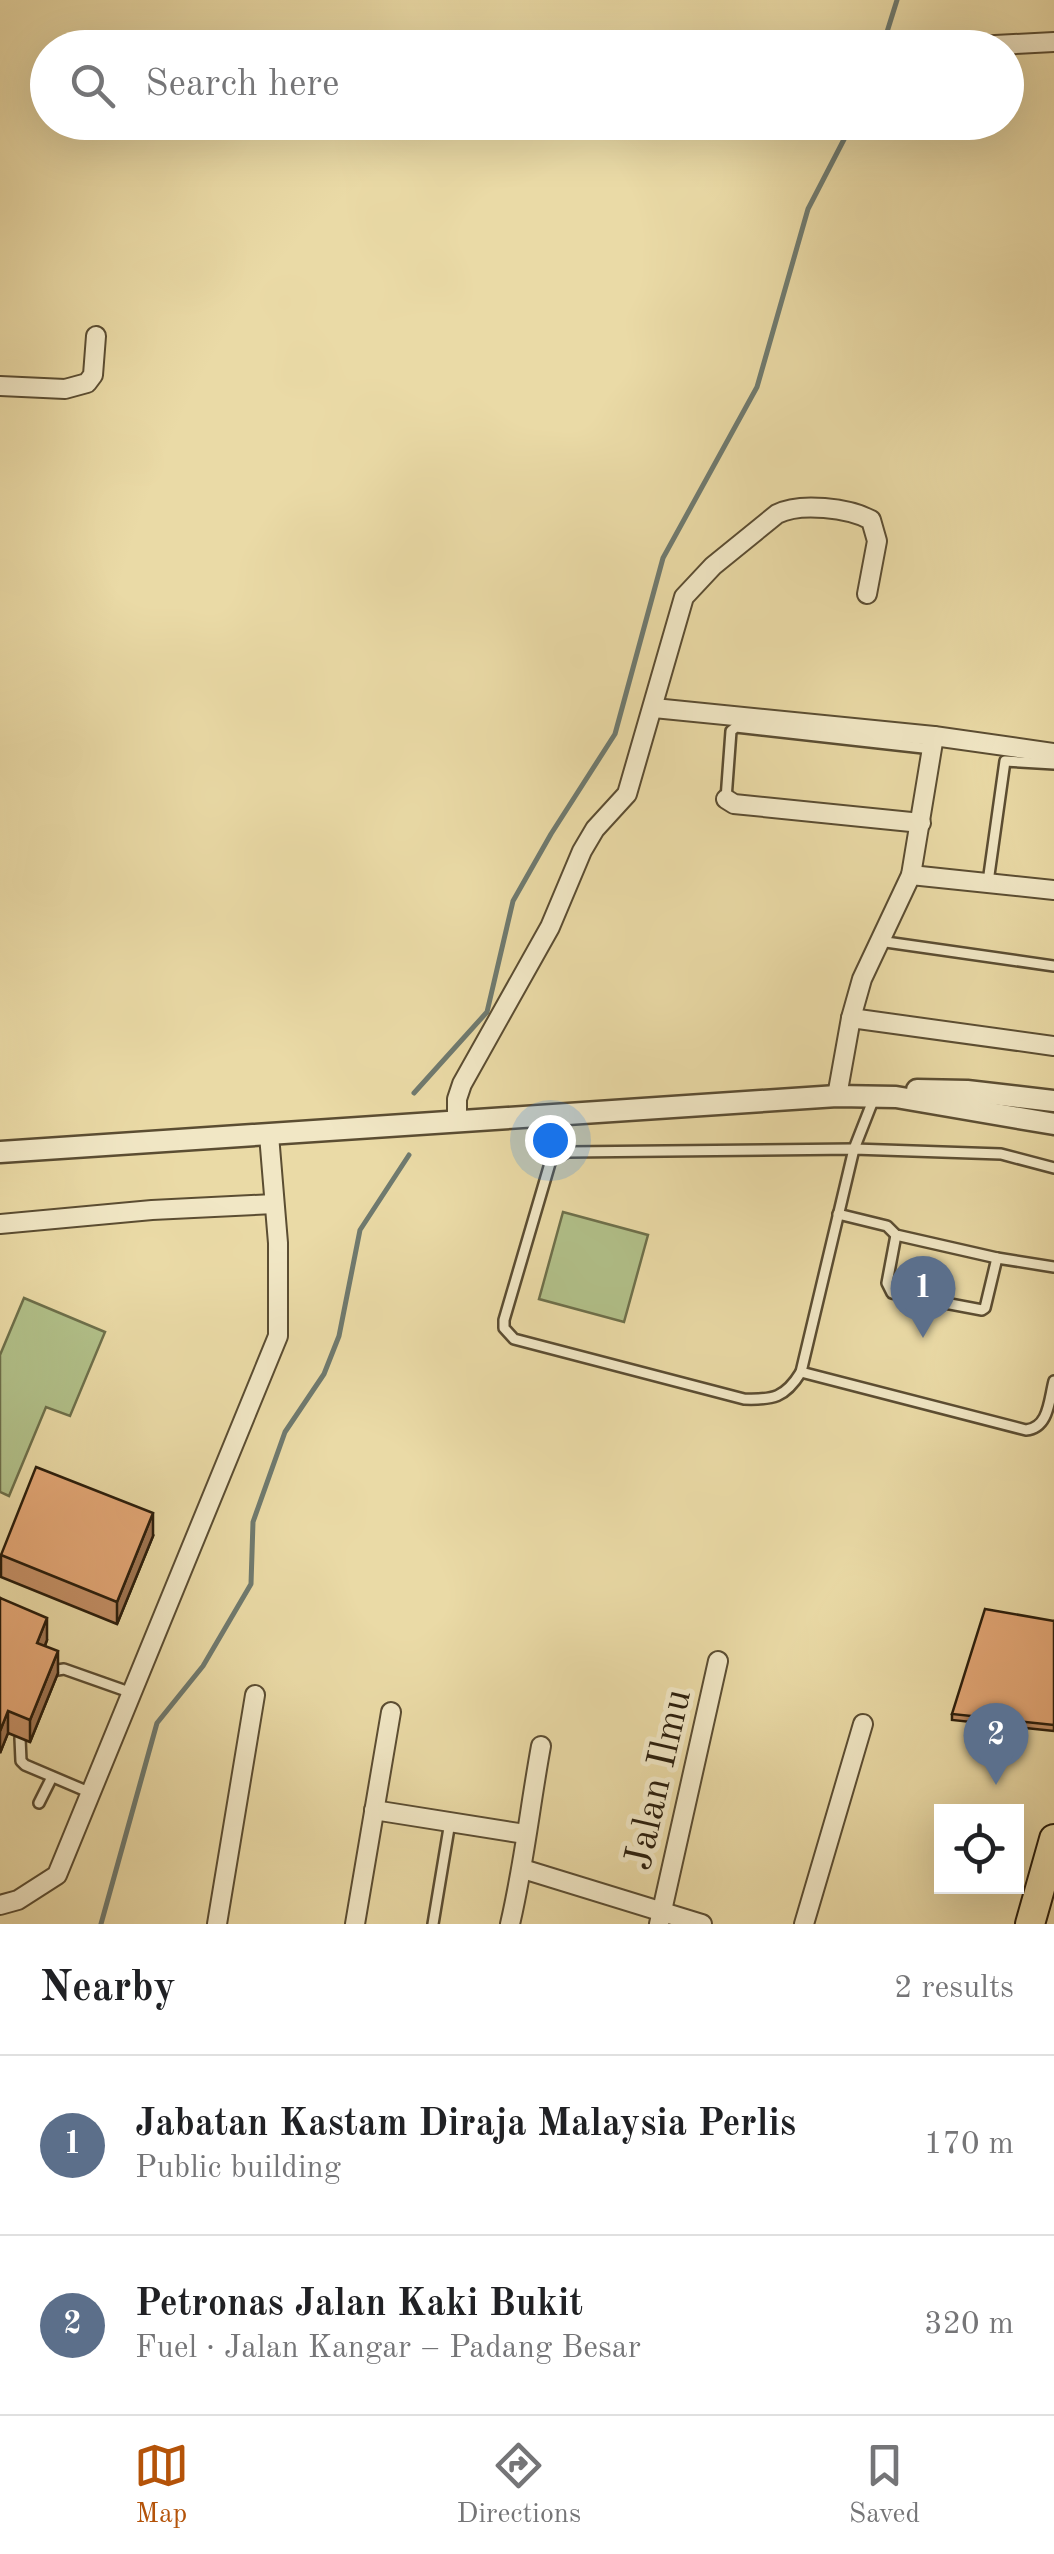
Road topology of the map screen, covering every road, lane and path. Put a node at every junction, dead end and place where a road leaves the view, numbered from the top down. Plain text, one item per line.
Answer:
1 (1054, 42) edge
2 (1024, 44) edge
3 (96, 336) dead end
4 (0, 386) edge
5 (866, 594) dead end
6 (654, 708) junction
7 (933, 742) junction
8 (1054, 753) edge
9 (1054, 764) edge
10 (726, 798) joint
11 (921, 823) junction
12 (911, 875) junction
13 (988, 883) junction
14 (1054, 890) edge
15 (878, 941) junction
16 (1054, 966) edge
17 (851, 1018) junction
18 (1054, 1046) edge
19 (837, 1096) junction
20 (885, 1096) junction
21 (1054, 1100) edge
22 (457, 1119) junction
23 (1054, 1124) edge
24 (269, 1134) junction
25 (854, 1149) junction
26 (0, 1152) edge
27 (1054, 1168) edge
28 (274, 1204) junction
29 (838, 1214) junction
30 (0, 1224) edge
31 (896, 1234) junction
32 (997, 1258) junction
33 (1054, 1267) edge
34 (801, 1372) junction
35 (1054, 1382) edge
36 (718, 1661) dead end
37 (51, 1670) edge
38 (132, 1694) junction
39 (255, 1694) dead end
40 (391, 1712) dead end
41 (863, 1724) dead end
42 (20, 1738) dead end
43 (541, 1746) dead end
44 (52, 1776) junction
45 (91, 1793) junction
46 (39, 1803) dead end
47 (374, 1810) junction
48 (450, 1822) junction
49 (525, 1834) junction
50 (1054, 1839) edge
51 (523, 1869) junction
52 (0, 1906) edge
53 (660, 1918) edge
54 (217, 1924) edge
55 (355, 1924) edge
56 (434, 1924) edge
57 (510, 1924) edge
58 (702, 1924) edge
59 (804, 1924) edge
60 (1030, 1924) edge

1 - 2 street
3 - 4 street
5 - 6 street
6 - 7 street
6 - 22 street
7 - 8 street
7 - 10 lane
7 - 11 street
9 - 13 lane
10 - 11 street
11 - 12 street
12 - 13 street
12 - 15 street
13 - 14 street
15 - 16 lane
15 - 17 street
17 - 18 street
17 - 19 street
19 - 20 street
19 - 22 street
20 - 21 street
20 - 23 street
20 - 25 lane
22 - 24 street
24 - 26 street
24 - 28 street
25 - 27 lane
25 - 29 lane
25 - 34 lane
28 - 30 street
28 - 38 street
29 - 31 lane
29 - 34 lane
31 - 32 lane
31 - 32 lane
32 - 33 lane
34 - 35 lane
36 - 53 street, Jalan Ilmu
37 - 38 lane
38 - 45 street
39 - 54 street
40 - 47 street
41 - 59 street
42 - 44 lane
43 - 49 street
44 - 45 lane
44 - 46 lane
45 - 52 street
47 - 48 street
47 - 55 street
48 - 49 street
48 - 56 lane
49 - 51 street
50 - 60 highway
51 - 53 street
51 - 57 street
53 - 58 street

